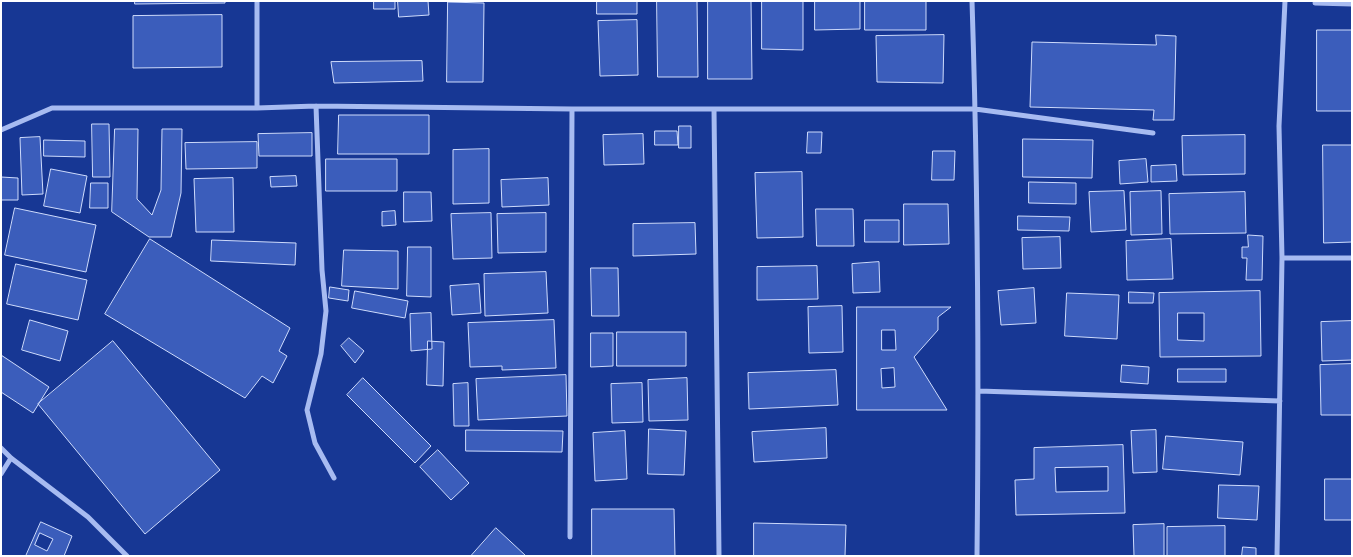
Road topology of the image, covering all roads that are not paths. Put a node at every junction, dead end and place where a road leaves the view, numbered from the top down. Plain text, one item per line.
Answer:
1 (258, 1) edge
2 (972, 1) edge
3 (1285, 1) edge
4 (1315, 3) dead end
5 (1352, 4) edge
6 (316, 106) junction
7 (257, 108) junction
8 (572, 109) junction
9 (714, 109) junction
10 (975, 109) junction
11 (1, 130) edge
12 (1153, 134) dead end
13 (1282, 258) junction
14 (1352, 258) edge
15 (978, 392) junction
16 (1280, 400) junction
17 (1, 448) edge
18 (11, 458) junction
19 (1, 474) edge
20 (334, 478) dead end
21 (570, 537) dead end
22 (127, 556) edge
23 (719, 556) edge
24 (977, 556) edge
25 (1277, 556) edge

1 - 7 street
2 - 10 street
3 - 13 street
4 - 5 street
6 - 7 street
6 - 8 street
6 - 20 street
7 - 11 street
8 - 9 street
8 - 21 street
9 - 10 street
9 - 23 street
10 - 12 street
10 - 15 street
13 - 14 street
13 - 16 street
15 - 16 street
15 - 24 street
16 - 25 street
17 - 18 street
18 - 19 street
18 - 22 street

